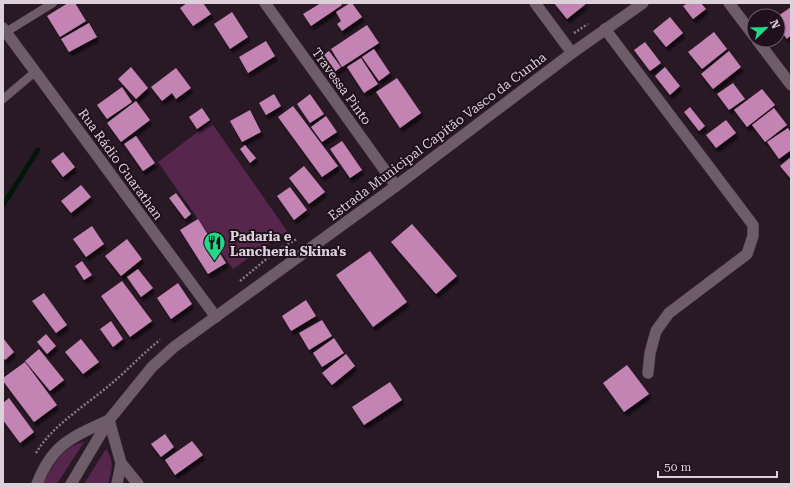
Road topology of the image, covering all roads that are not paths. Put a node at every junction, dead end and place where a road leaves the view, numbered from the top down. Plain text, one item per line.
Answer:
1 (53, 3) edge
2 (265, 3) edge
3 (535, 3) edge
4 (643, 3) edge
5 (729, 3) edge
6 (746, 25) edge
7 (4, 30) edge
8 (605, 30) junction
9 (763, 48) edge
10 (572, 53) junction
11 (35, 72) junction
12 (791, 85) edge
13 (3, 98) edge
14 (396, 186) junction
15 (216, 317) junction
16 (648, 373) dead end
17 (109, 420) junction
18 (121, 463) junction
19 (37, 484) edge
20 (71, 484) edge
21 (117, 484) edge
22 (138, 484) edge

1 - 7 lane
2 - 14 street, Travessa Pinto
3 - 10 street
4 - 8 street, Estrada Municipal Capitão Vasco da Cunha
5 - 6 street
7 - 11 street, Rua Rádio Guarathan
8 - 10 street, Estrada Municipal Capitão Vasco da Cunha
8 - 16 street
9 - 12 street
10 - 14 street, Estrada Municipal Capitão Vasco da Cunha
11 - 13 lane
11 - 15 street, Rua Rádio Guarathan
14 - 15 street, Estrada Municipal Capitão Vasco da Cunha
15 - 17 street, Estrada Municipal Capitão Vasco da Cunha
17 - 18 street
17 - 19 street
17 - 20 street, Estrada Municipal Capitão Vasco da Cunha
18 - 21 street
18 - 22 street

